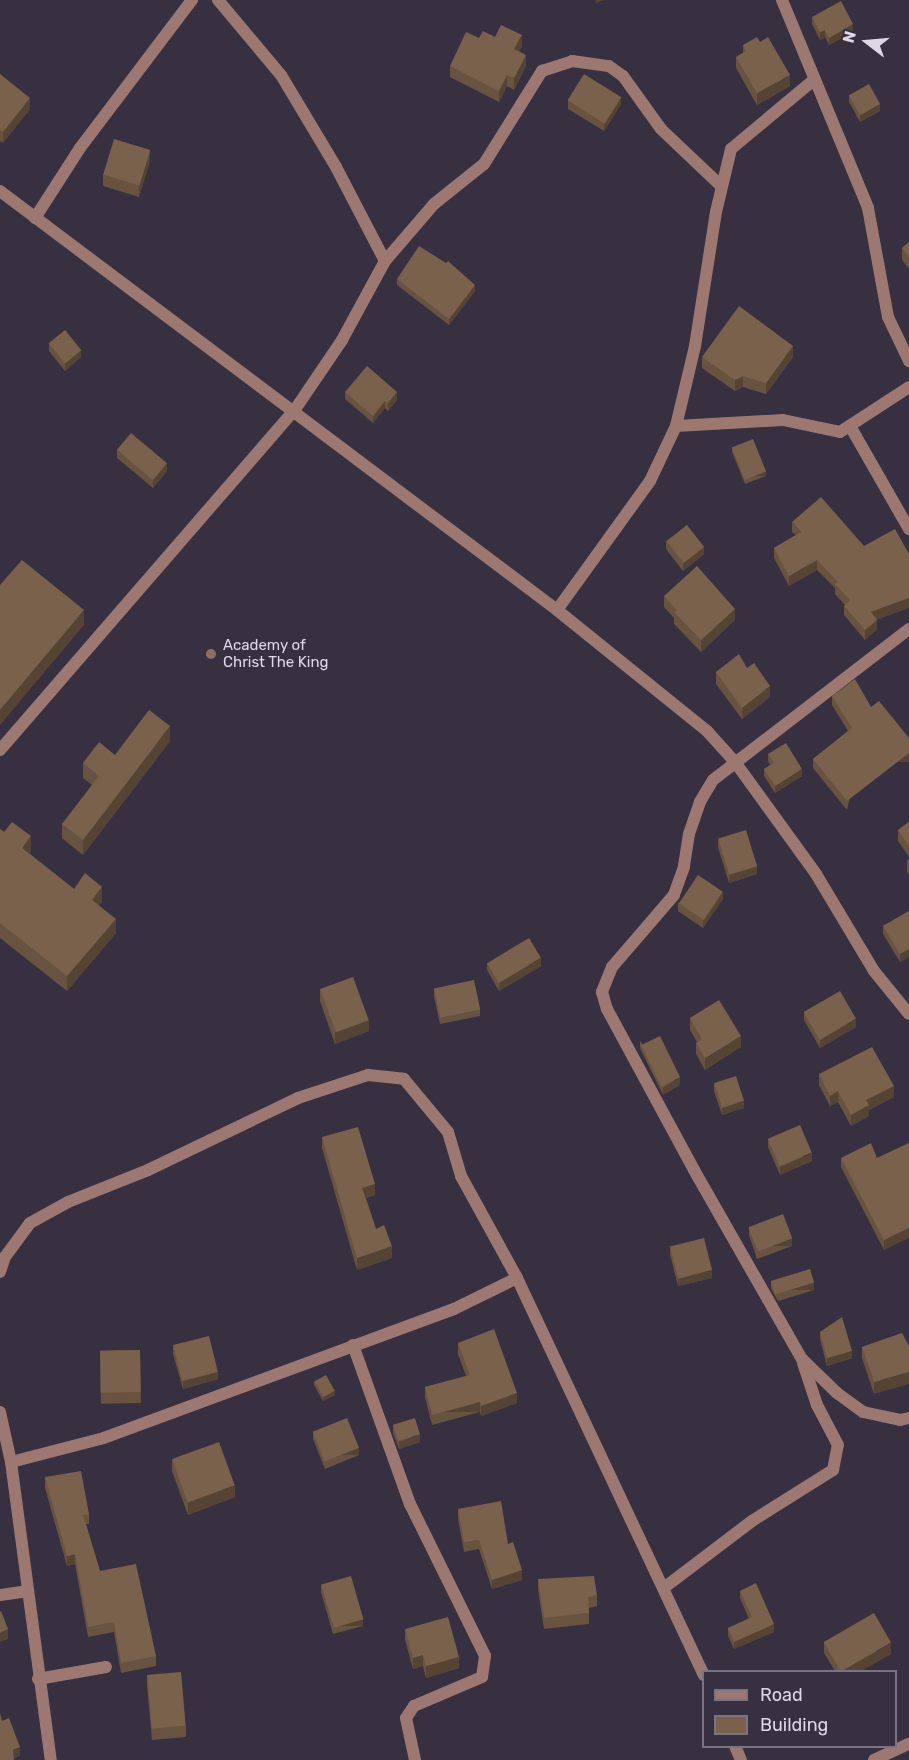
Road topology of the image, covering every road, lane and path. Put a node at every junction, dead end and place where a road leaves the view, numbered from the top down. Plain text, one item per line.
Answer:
1 (192, 0) edge
2 (218, 0) edge
3 (782, 0) edge
4 (815, 79) junction
5 (721, 186) junction
6 (0, 191) edge
7 (35, 218) junction
8 (385, 261) junction
9 (909, 361) edge
10 (909, 387) edge
11 (294, 411) junction
12 (676, 426) junction
13 (850, 426) junction
14 (909, 529) edge
15 (557, 610) junction
16 (909, 629) edge
17 (0, 750) edge
18 (735, 762) junction
19 (909, 1014) edge
20 (0, 1272) edge
21 (517, 1278) junction
22 (353, 1345) junction
23 (802, 1359) junction
24 (0, 1413) edge
25 (909, 1418) edge
26 (11, 1462) junction
27 (665, 1587) junction
28 (27, 1591) junction
29 (0, 1595) edge
30 (106, 1667) dead end
31 (702, 1670) edge
32 (38, 1679) junction
33 (909, 1744) edge
34 (51, 1760) edge
35 (415, 1760) edge
36 (874, 1760) edge

1 - 7 street
2 - 8 street
3 - 4 street
4 - 5 street
4 - 9 street
5 - 8 street
5 - 12 street
6 - 7 street
7 - 11 street
8 - 11 street
10 - 13 street
11 - 15 street
11 - 17 street
12 - 13 street
12 - 15 street
13 - 14 street
15 - 18 street
16 - 18 street
18 - 19 street
18 - 23 street
20 - 21 street
21 - 22 street
21 - 27 street
22 - 26 street
22 - 35 street
23 - 25 street
23 - 27 street
24 - 26 street
26 - 28 street
27 - 31 street
28 - 29 street
28 - 32 street
30 - 32 street
32 - 34 street
33 - 36 street

